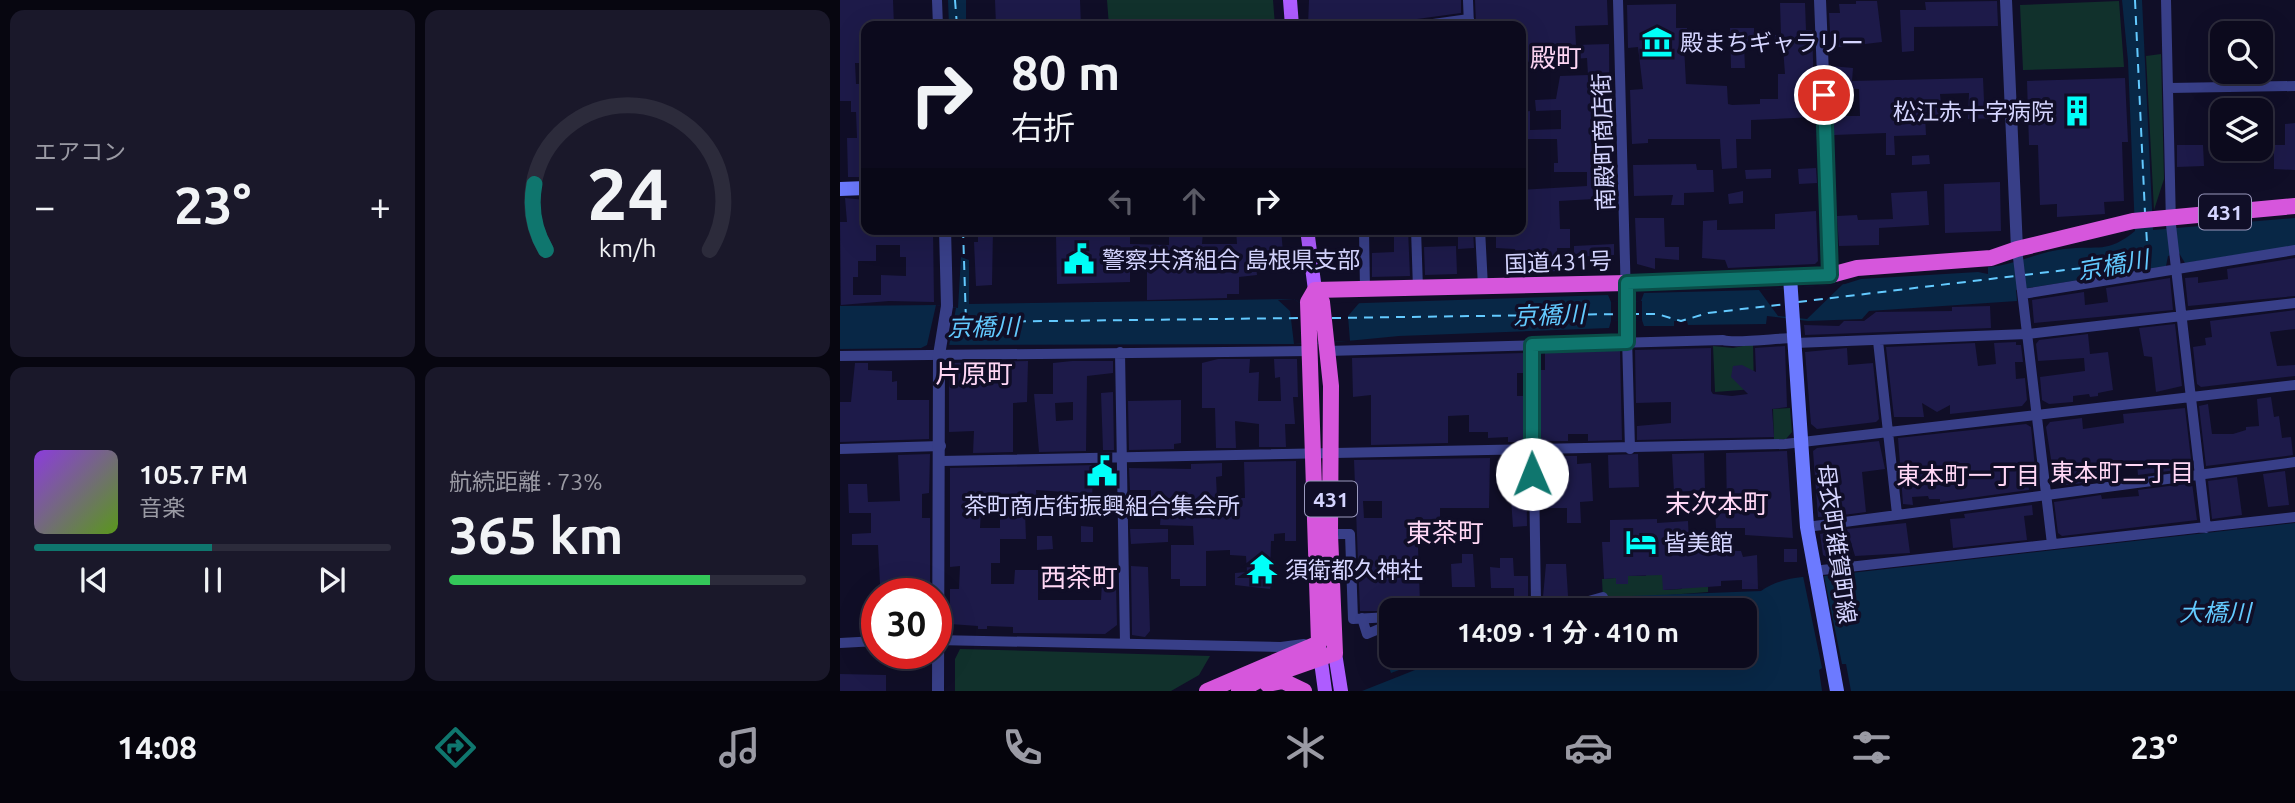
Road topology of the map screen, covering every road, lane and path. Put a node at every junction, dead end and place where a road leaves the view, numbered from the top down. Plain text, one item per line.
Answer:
1 (937, 0) edge
2 (1290, 0) edge
3 (1468, 0) edge
4 (1618, 0) edge
5 (1820, 0) edge
6 (2006, 0) edge
7 (2166, 0) edge
8 (938, 21) edge
9 (1292, 21) edge
10 (1469, 21) edge
11 (2295, 86) edge
12 (2169, 88) junction
13 (861, 188) edge
14 (840, 189) edge
15 (2295, 206) edge
16 (2165, 220) junction
17 (945, 235) edge
18 (1308, 235) edge
19 (1364, 235) edge
20 (1416, 235) edge
21 (1480, 235) edge
22 (2295, 250) edge
23 (2018, 251) junction
24 (2175, 263) junction
25 (1830, 275) junction
26 (1790, 282) junction
27 (1483, 287) junction
28 (1418, 289) junction
29 (1366, 290) junction
30 (1627, 292) junction
31 (2023, 292) junction
32 (1315, 298) junction
33 (2295, 303) edge
34 (2182, 316) junction
35 (2027, 334) junction
36 (1794, 335) junction
37 (1878, 341) junction
38 (1627, 342) junction
39 (1532, 345) junction
40 (1318, 348) junction
41 (939, 352) junction
42 (1120, 352) junction
43 (840, 356) edge
44 (2295, 385) edge
45 (2191, 397) junction
46 (2036, 415) junction
47 (1887, 432) junction
48 (1801, 443) junction
49 (941, 446) junction
50 (840, 449) edge
51 (1630, 449) junction
52 (1531, 451) junction
53 (1323, 453) junction
54 (1122, 458) junction
55 (941, 461) junction
56 (2295, 462) edge
57 (2200, 474) junction
58 (2046, 494) junction
59 (1897, 514) junction
60 (2295, 517) edge
61 (1807, 527) junction
62 (2206, 528) junction
63 (1330, 534) junction
64 (2052, 544) junction
65 (1814, 575) junction
66 (938, 578) edge
67 (1603, 597) dead end
68 (1536, 598) edge
69 (1599, 598) edge
70 (1379, 617) edge
71 (1362, 618) junction
72 (1379, 629) edge
73 (952, 640) edge
74 (861, 642) edge
75 (840, 643) edge
76 (1125, 643) junction
77 (1325, 651) junction
78 (938, 669) edge
79 (938, 691) edge
80 (1207, 691) edge
81 (1239, 691) edge
82 (1304, 691) edge
83 (1325, 691) edge
84 (1342, 691) edge
85 (1837, 691) edge

1 - 8 street
2 - 9 main road
3 - 10 street
4 - 30 street, 南殿町商店街
5 - 25 street
6 - 23 street
7 - 12 street
11 - 12 street
12 - 16 street
13 - 14 main road
15 - 16 highway, 431
16 - 23 highway, 国道431号 / 431
16 - 24 street
17 - 41 street
18 - 32 main road
19 - 29 street
20 - 28 street
21 - 27 street
22 - 24 street
23 - 25 highway, 国道431号 / 431
23 - 31 street
24 - 31 street
24 - 34 street
25 - 26 highway, 国道431号 / 431
26 - 30 highway, 国道431号 / 431
26 - 36 main road, 母衣町雑賀町線
27 - 28 highway, 国道431号 / 431
27 - 30 highway, 国道431号 / 431
28 - 29 highway, 国道431号 / 431
29 - 32 highway, 国道431号 / 431
30 - 38 street, 南殿町商店街
31 - 35 street
32 - 40 highway, 431
33 - 34 street
34 - 35 street
34 - 45 street
35 - 37 street
35 - 46 street
36 - 37 street
36 - 38 street
36 - 48 main road, 母衣町雑賀町線
37 - 47 street
38 - 39 street
38 - 51 street, 南殿町商店街
39 - 40 street
39 - 52 street
40 - 42 street
40 - 53 highway, 431
41 - 42 street
41 - 43 street
41 - 49 street
42 - 54 street
44 - 45 street
45 - 46 street
45 - 57 street
46 - 47 street
46 - 58 street
47 - 48 street
47 - 59 street
48 - 51 street
48 - 61 main road, 母衣町雑賀町線
49 - 50 street
49 - 55 street
51 - 52 street
52 - 53 street
52 - 68 street
53 - 54 street
53 - 63 highway, 431
53 - 77 highway, 431
54 - 55 street
54 - 76 street
55 - 66 street
56 - 57 street
57 - 58 street
57 - 62 street
58 - 59 street
58 - 64 street
59 - 61 street
60 - 62 street
61 - 65 main road, 母衣町雑賀町線
62 - 64 street
63 - 71 street
63 - 77 highway, 431
64 - 65 street
65 - 85 main road, 母衣町雑賀町線
67 - 69 street
70 - 71 street
71 - 72 street
73 - 76 street
74 - 75 street
76 - 77 street
77 - 80 highway
77 - 81 highway
77 - 83 main road
77 - 84 main road
78 - 79 street
81 - 82 highway

